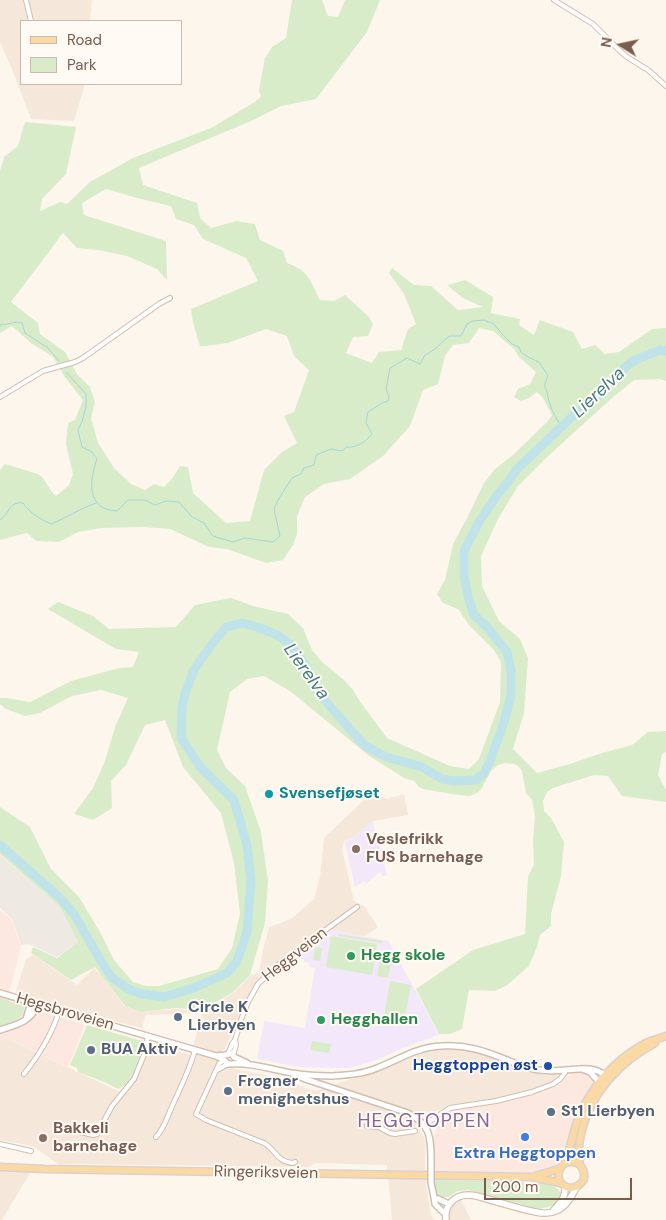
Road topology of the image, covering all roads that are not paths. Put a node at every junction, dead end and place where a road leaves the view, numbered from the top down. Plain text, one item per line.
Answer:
1 (26, 0) edge
2 (554, 0) edge
3 (31, 20) edge
4 (666, 86) edge
5 (170, 298) dead end
6 (0, 397) edge
7 (357, 907) dead end
8 (0, 994) edge
9 (31, 1003) junction
10 (38, 1005) junction
11 (59, 1011) junction
12 (26, 1019) junction
13 (0, 1030) edge
14 (148, 1036) junction
15 (663, 1038) edge
16 (195, 1050) junction
17 (229, 1058) junction
18 (582, 1069) junction
19 (565, 1070) junction
20 (293, 1073) junction
21 (24, 1074) dead end
22 (606, 1075) junction
23 (599, 1082) junction
24 (607, 1082) junction
25 (424, 1125) junction
26 (367, 1126) dead end
27 (62, 1130) dead end
28 (415, 1131) dead end
29 (156, 1138) dead end
30 (0, 1144) edge
31 (31, 1150) dead end
32 (295, 1162) dead end
33 (564, 1163) junction
34 (580, 1165) junction
35 (0, 1167) edge
36 (559, 1169) junction
37 (531, 1177) junction
38 (563, 1185) junction
39 (578, 1186) junction
40 (434, 1197) junction
41 (449, 1204) junction
42 (553, 1211) junction
43 (445, 1217) edge

1 - 3 street
2 - 4 street
5 - 6 street
7 - 17 street, Heggveien
8 - 9 street, Hegsbroveien
9 - 10 street, Hegsbroveien
9 - 12 street
10 - 11 street, Hegsbroveien
10 - 12 street
11 - 14 street, Hegsbroveien
11 - 21 street
12 - 13 street
14 - 16 street, Hegsbroveien
14 - 27 street
15 - 22 main road
15 - 24 main road
16 - 17 street, Hegsbroveien
16 - 29 street
17 - 20 street, Hegsbroveien
17 - 32 street
18 - 19 street, Hegsbroveien
18 - 22 street, Hegsbroveien
18 - 23 street
19 - 20 street, Hegsbroveien
19 - 25 street
20 - 25 street
22 - 23 main road
22 - 24 street
23 - 24 street
23 - 33 main road
24 - 34 main road
25 - 40 street, bridge
26 - 28 street
30 - 31 street
33 - 34 main road
33 - 36 main road
34 - 39 main road
35 - 37 main road, Ringeriksveien
36 - 37 main road, Ringeriksveien
36 - 38 main road
37 - 38 main road, Ringeriksveien
38 - 39 main road
38 - 42 main road
39 - 42 main road
40 - 41 street
40 - 43 street
41 - 42 main road
41 - 43 main road

